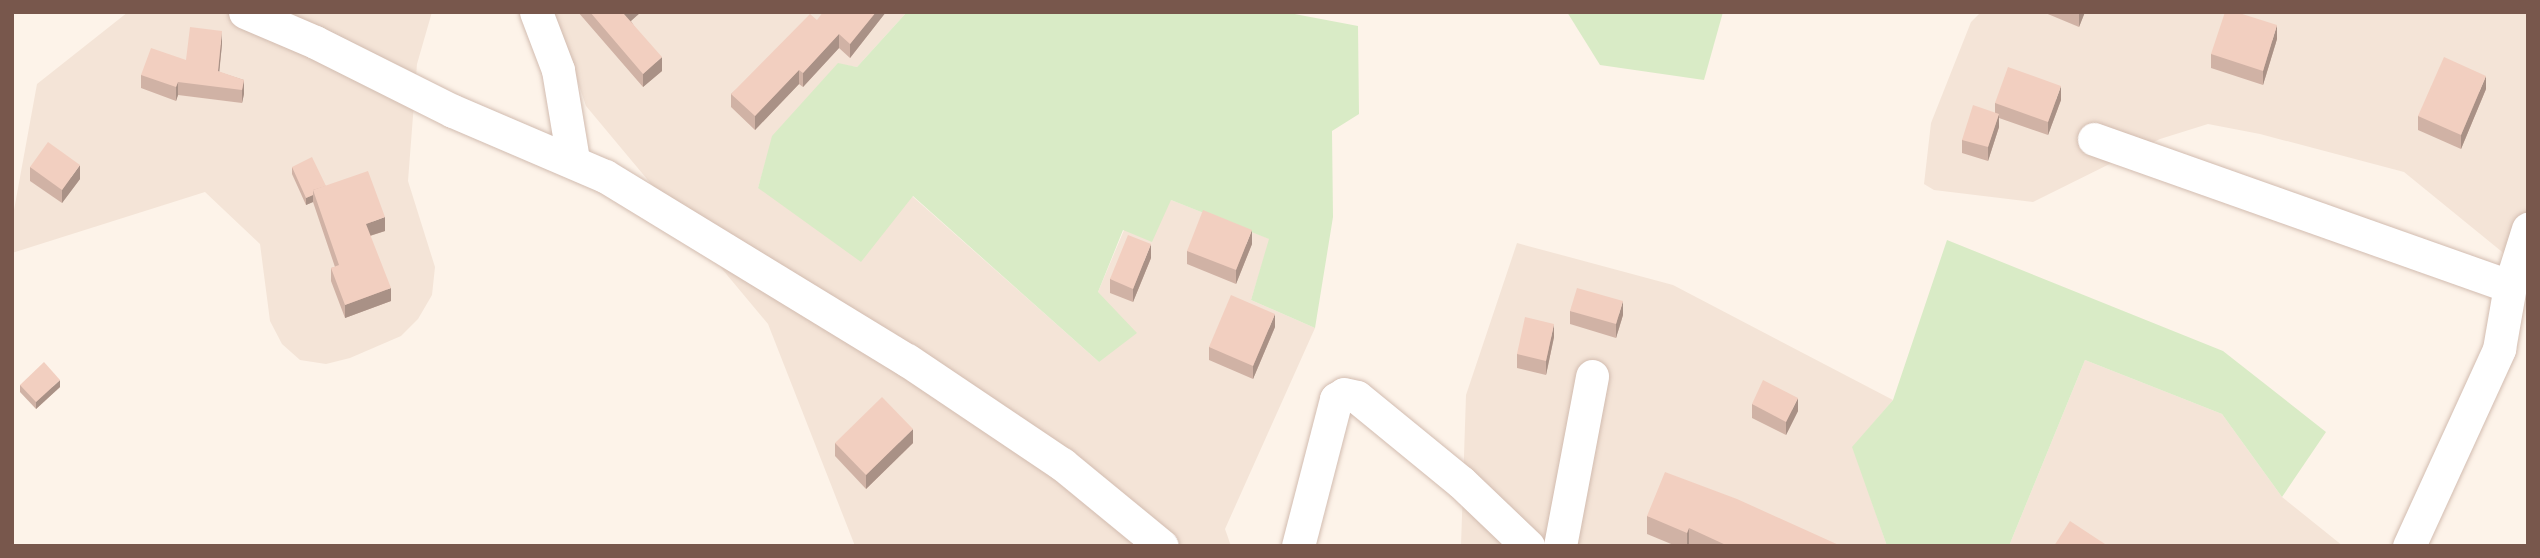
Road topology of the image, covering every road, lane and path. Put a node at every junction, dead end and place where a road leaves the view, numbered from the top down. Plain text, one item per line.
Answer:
1 (245, 12) edge
2 (536, 12) edge
3 (2094, 139) dead end
4 (573, 160) junction
5 (2528, 229) edge
6 (2510, 286) junction
7 (1592, 376) dead end
8 (1162, 546) edge
9 (1298, 546) edge
10 (1528, 546) edge
11 (1560, 546) edge
12 (2409, 546) edge

1 - 4 street
2 - 4 street
3 - 6 street
4 - 8 street
5 - 6 street
6 - 12 street
7 - 11 street
9 - 10 street

